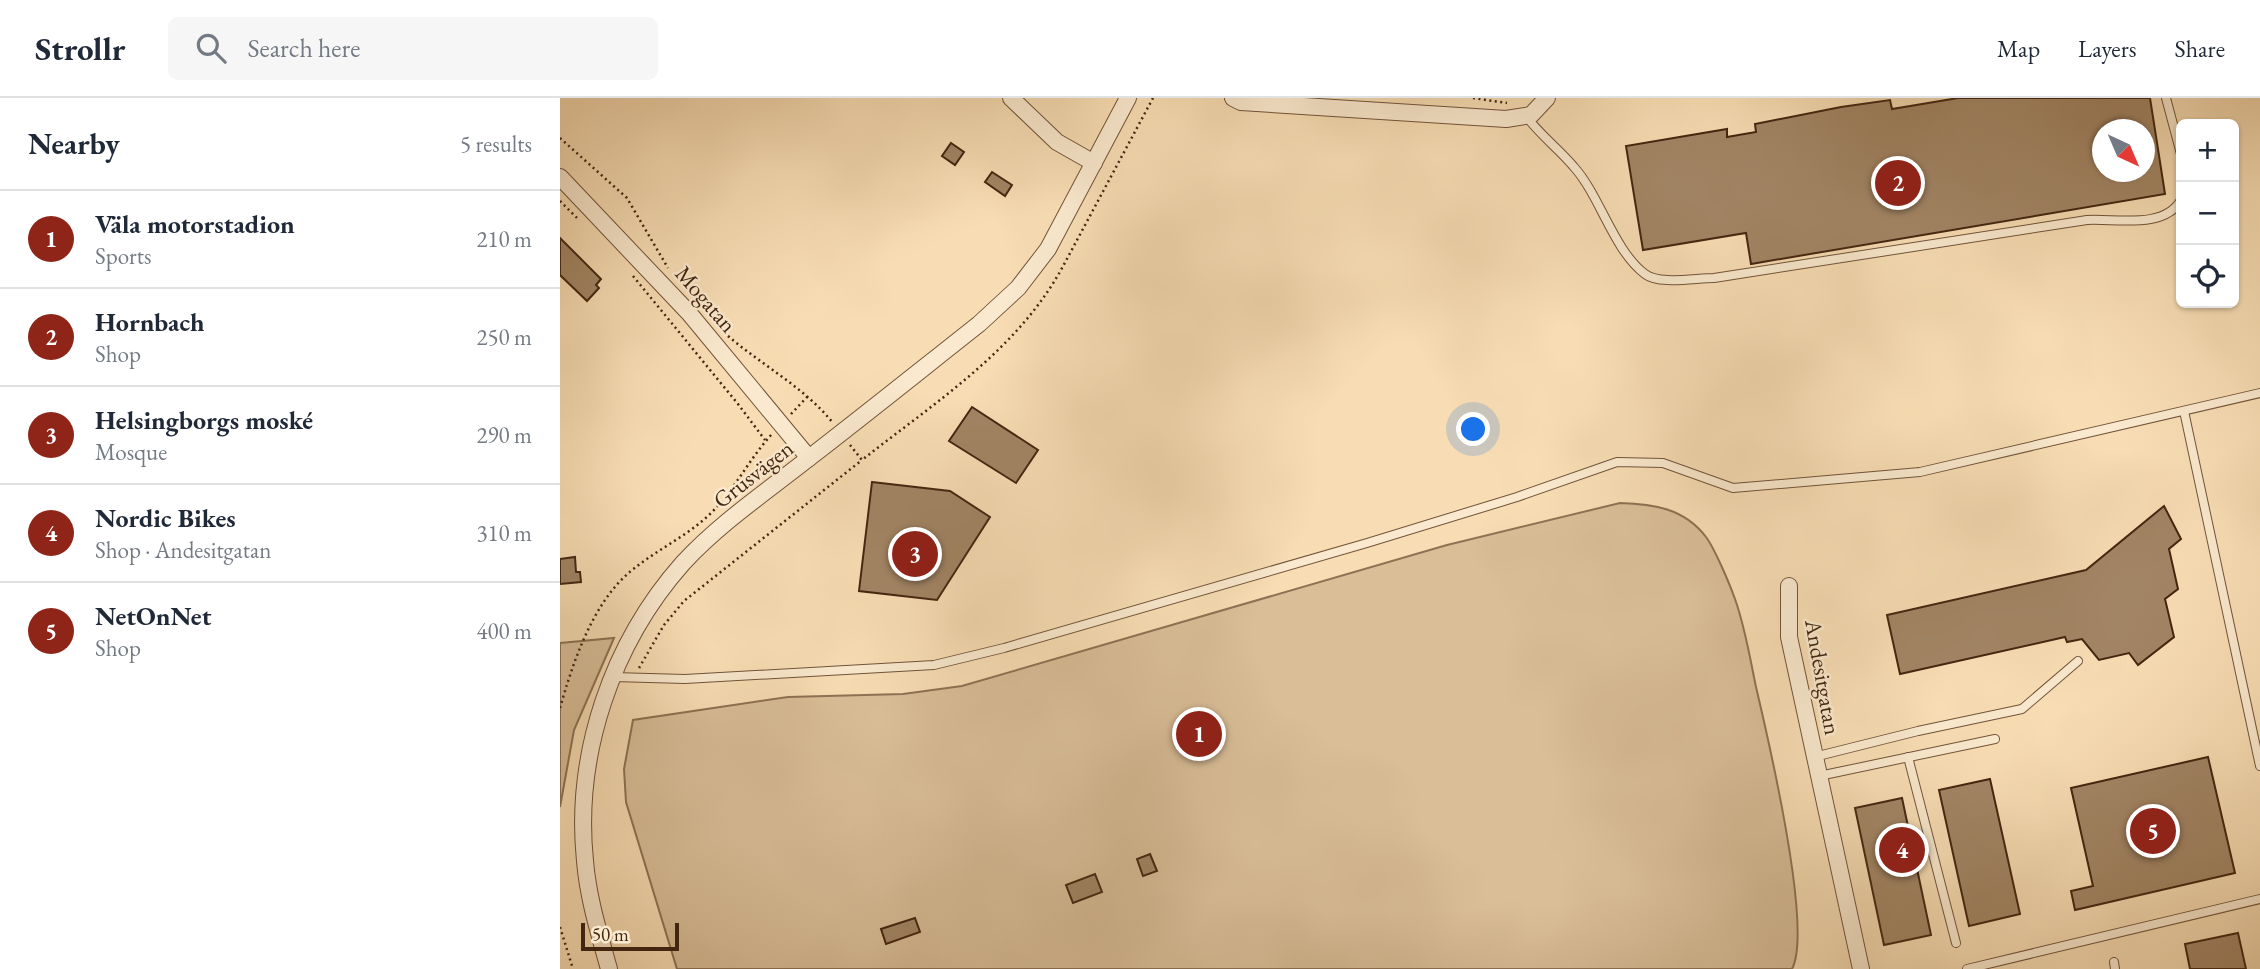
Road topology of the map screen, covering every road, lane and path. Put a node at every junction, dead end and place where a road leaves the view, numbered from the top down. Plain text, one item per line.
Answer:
1 (1011, 98) edge
2 (1128, 98) edge
3 (1153, 98) edge
4 (1233, 98) edge
5 (1472, 98) edge
6 (1547, 98) edge
7 (2166, 98) edge
8 (1514, 103) dead end
9 (1526, 116) junction
10 (2176, 136) edge
11 (560, 138) edge
12 (1094, 163) junction
13 (560, 177) edge
14 (560, 201) edge
15 (2176, 207) edge
16 (580, 220) dead end
17 (669, 271) dead end
18 (631, 275) dead end
19 (726, 335) dead end
20 (2260, 393) edge
21 (808, 396) junction
22 (2184, 411) junction
23 (781, 425) junction
24 (840, 433) junction
25 (766, 441) junction
26 (809, 458) junction
27 (862, 460) junction
28 (1789, 586) dead end
29 (2078, 661) dead end
30 (612, 677) junction
31 (634, 677) junction
32 (562, 696) edge
33 (560, 708) edge
34 (1995, 738) dead end
35 (1814, 757) junction
36 (1908, 757) junction
37 (2260, 766) edge
38 (1819, 776) junction
39 (2260, 899) edge
40 (560, 927) edge
41 (1955, 943) dead end
42 (573, 969) edge
43 (609, 969) edge
44 (1861, 969) edge
45 (1967, 969) edge

1 - 12 street
2 - 12 street, Grusvägen
3 - 27 path
4 - 9 street
5 - 8 path
6 - 9 street
7 - 10 lane
9 - 15 lane
11 - 17 path
12 - 24 street, Grusvägen
13 - 23 street, Mogatan
14 - 16 path
18 - 25 path
19 - 21 path
20 - 22 lane
21 - 23 path
21 - 24 path
22 - 31 lane
22 - 37 lane
23 - 25 path
23 - 26 street, Mogatan
24 - 26 street, Grusvägen
24 - 27 path
25 - 32 path
26 - 30 street, Grusvägen
27 - 31 path
28 - 35 street, Andesitgatan
29 - 35 lane
30 - 31 lane
30 - 43 street, Grusvägen
32 - 33 path
34 - 36 lane
35 - 38 street, Andesitgatan
36 - 38 lane
36 - 41 lane
38 - 44 street, Andesitgatan
39 - 45 lane
40 - 42 path

